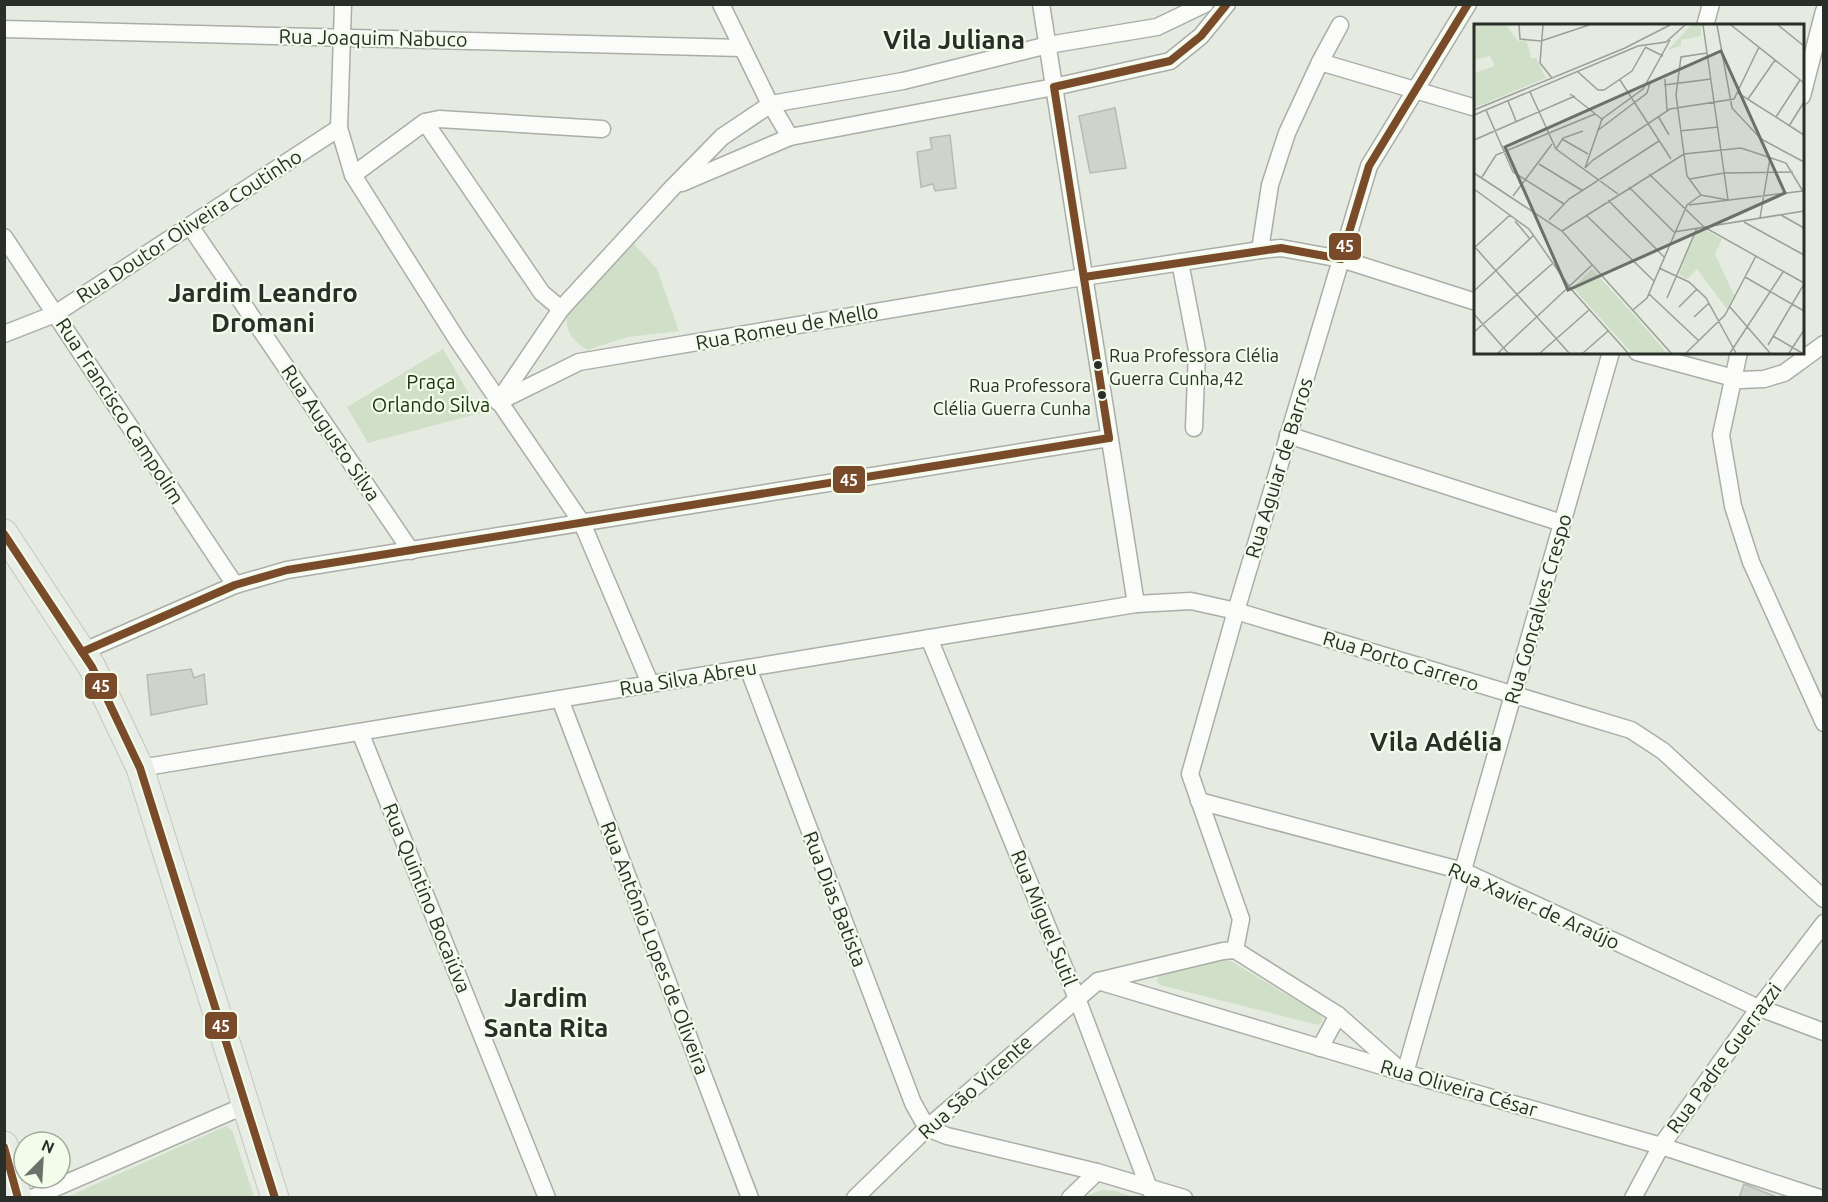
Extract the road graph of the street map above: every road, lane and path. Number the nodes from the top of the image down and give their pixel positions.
1 (343, 4) edge
2 (721, 4) edge
3 (1041, 4) edge
4 (1205, 4) edge
5 (1227, 4) edge
6 (1468, 4) edge
7 (1711, 4) edge
8 (1824, 11) edge
9 (1706, 24) edge
10 (1340, 25) dead end
11 (4, 29) edge
12 (342, 38) junction
13 (1048, 45) junction
14 (742, 48) junction
15 (1320, 62) junction
16 (1054, 87) junction
17 (1416, 90) junction
18 (1804, 92) edge
19 (771, 104) junction
20 (1474, 107) edge
21 (425, 122) junction
22 (339, 128) junction
23 (602, 129) dead end
24 (790, 137) junction
25 (353, 176) junction
26 (673, 187) junction
27 (190, 226) junction
28 (4, 237) edge
29 (1260, 250) junction
30 (1341, 259) junction
31 (1180, 262) junction
32 (1084, 277) junction
33 (1474, 301) edge
34 (561, 309) junction
35 (55, 314) junction
36 (4, 334) edge
37 (1610, 354) edge
38 (1644, 354) edge
39 (1739, 354) edge
40 (1821, 354) edge
41 (1733, 378) junction
42 (498, 402) junction
43 (1194, 428) dead end
44 (1288, 435) junction
45 (1109, 438) junction
46 (582, 523) junction
47 (1562, 523) junction
48 (4, 533) edge
49 (411, 551) junction
50 (235, 585) junction
51 (1136, 604) junction
52 (1236, 611) junction
53 (928, 638) junction
54 (82, 652) junction
55 (748, 668) junction
56 (650, 683) junction
57 (1513, 695) junction
58 (560, 699) junction
59 (1824, 723) edge
60 (360, 732) junction
61 (140, 768) junction
62 (1199, 801) junction
63 (1463, 871) junction
64 (1824, 899) edge
65 (1824, 923) edge
66 (1235, 950) junction
67 (1148, 969) junction
68 (1098, 981) junction
69 (1147, 995) junction
70 (1077, 997) junction
71 (1759, 1008) junction
72 (1338, 1016) junction
73 (1824, 1032) edge
74 (1320, 1048) junction
75 (1405, 1073) junction
76 (246, 1105) junction
77 (927, 1128) junction
78 (4, 1145) edge
79 (1661, 1146) junction
80 (1096, 1173) junction
81 (1153, 1193) edge
82 (18, 1197) edge
83 (32, 1197) edge
84 (276, 1197) edge
85 (548, 1197) edge
86 (750, 1197) edge
87 (855, 1197) edge
88 (1070, 1197) edge
89 (1184, 1197) edge
90 (1633, 1197) edge
91 (1820, 1197) edge

1 - 12 street
2 - 14 street
3 - 13 street
4 - 13 street
5 - 16 street
6 - 17 street, Rua Aguiar de Barros
7 - 9 street
8 - 18 street
10 - 15 street
11 - 12 street, Rua Joaquim Nabuco
12 - 14 street, Rua Joaquim Nabuco
12 - 22 street
13 - 16 street
13 - 19 street
14 - 19 street
15 - 17 street
15 - 29 street
16 - 24 street
16 - 32 street
17 - 20 street
17 - 30 street, Rua Aguiar de Barros
19 - 24 street
19 - 26 street
21 - 23 street
21 - 25 street
21 - 34 street
22 - 25 street
22 - 27 street, Rua Doutor Oliveira Coutinho
24 - 26 street
25 - 42 street
26 - 34 street
27 - 35 street, Rua Doutor Oliveira Coutinho
27 - 49 street, Rua Augusto Silva
28 - 35 street, Rua Francisco Campolim
29 - 30 street, Rua Romeu de Mello
29 - 31 street, Rua Romeu de Mello
30 - 33 street, Rua Romeu de Mello
30 - 44 street, Rua Aguiar de Barros
31 - 32 street, Rua Romeu de Mello
31 - 43 street
32 - 42 street, Rua Romeu de Mello
32 - 45 street
34 - 42 street
35 - 36 street, Rua Doutor Oliveira Coutinho
35 - 50 street, Rua Francisco Campolim
37 - 47 street, Rua Gonçalves Crespo
38 - 41 street
39 - 41 street
40 - 41 street
41 - 59 street
42 - 46 street
44 - 47 street
44 - 52 street, Rua Aguiar de Barros
45 - 46 street
45 - 51 street
46 - 49 street
46 - 56 street
47 - 57 street, Rua Gonçalves Crespo
48 - 54 main road
49 - 50 street
50 - 54 street
51 - 52 street, Rua Silva Abreu
51 - 53 street, Rua Silva Abreu
52 - 57 street, Rua Porto Carrero
52 - 62 street, Rua Aguiar de Barros
53 - 55 street, Rua Silva Abreu
53 - 70 street, Rua Miguel Sutil
54 - 61 main road
55 - 56 street, Rua Silva Abreu
55 - 77 street, Rua Dias Batista
56 - 58 street, Rua Silva Abreu
57 - 63 street, Rua Gonçalves Crespo
57 - 64 street, Rua Porto Carrero
58 - 60 street, Rua Silva Abreu
58 - 86 street, Rua Antônio Lopes de Oliveira
60 - 61 street, Rua Silva Abreu
60 - 85 street, Rua Quintino Bocaiúva
61 - 76 main road
62 - 63 street, Rua Xavier de Araújo
62 - 66 street, Rua Aguiar de Barros
63 - 71 street, Rua Xavier de Araújo
63 - 75 street, Rua Gonçalves Crespo
65 - 71 street, Rua Padre Guerrazzi
66 - 67 street
66 - 72 street
67 - 68 street
67 - 69 street
68 - 69 street, Rua Oliveira César
68 - 70 street, Rua São Vicente
69 - 74 street, Rua Oliveira César
70 - 77 street, Rua São Vicente
70 - 81 street, Rua Miguel Sutil
71 - 73 street, Rua Xavier de Araújo
71 - 79 street, Rua Padre Guerrazzi
72 - 74 street
72 - 75 street
74 - 75 street, Rua Oliveira César
75 - 79 street, Rua Oliveira César
76 - 83 street
76 - 84 main road
77 - 80 street
77 - 87 street, Rua São Vicente
78 - 82 main road
79 - 90 street, Rua Padre Guerrazzi
79 - 91 street, Rua Oliveira César
80 - 81 street
80 - 88 street
81 - 89 street

